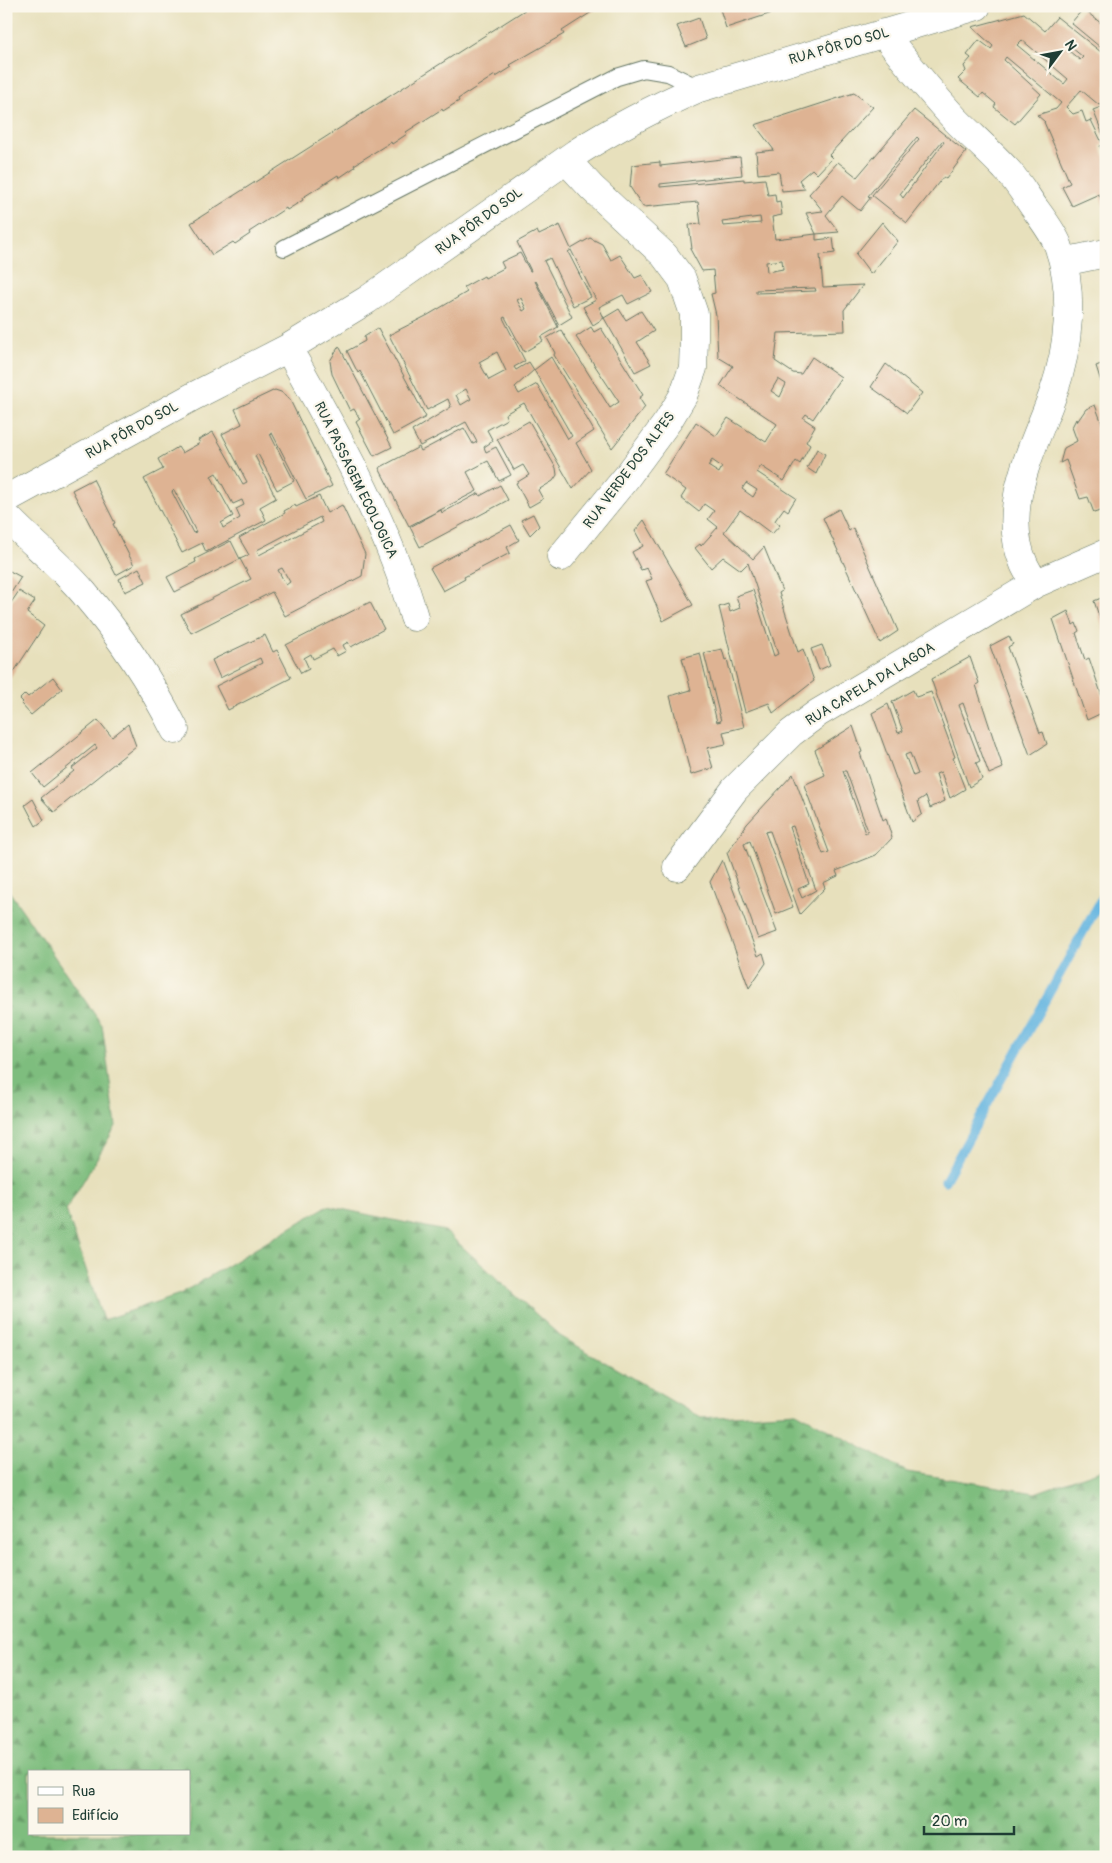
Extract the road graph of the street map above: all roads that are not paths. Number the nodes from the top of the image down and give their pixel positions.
1 (977, 6) edge
2 (883, 33) junction
3 (699, 88) junction
4 (566, 160) junction
5 (284, 248) dead end
6 (1106, 252) edge
7 (1063, 262) junction
8 (288, 348) junction
9 (6, 499) edge
10 (6, 516) edge
11 (1106, 552) edge
12 (561, 557) dead end
13 (1035, 584) junction
14 (414, 617) dead end
15 (175, 730) dead end
16 (677, 867) dead end

1 - 2 street, RUA PÔR DO SOL
2 - 3 street, RUA PÔR DO SOL
2 - 7 street
3 - 4 street, RUA PÔR DO SOL
3 - 5 lane
4 - 8 street, RUA PÔR DO SOL
4 - 12 street, RUA VERDE DOS ALPES
6 - 7 street
7 - 13 street
8 - 9 street, RUA PÔR DO SOL
8 - 14 street, RUA PASSAGEM ECOLOGICA
10 - 15 street
11 - 13 street, RUA CAPELA DA LAGOA
13 - 16 street, RUA CAPELA DA LAGOA

